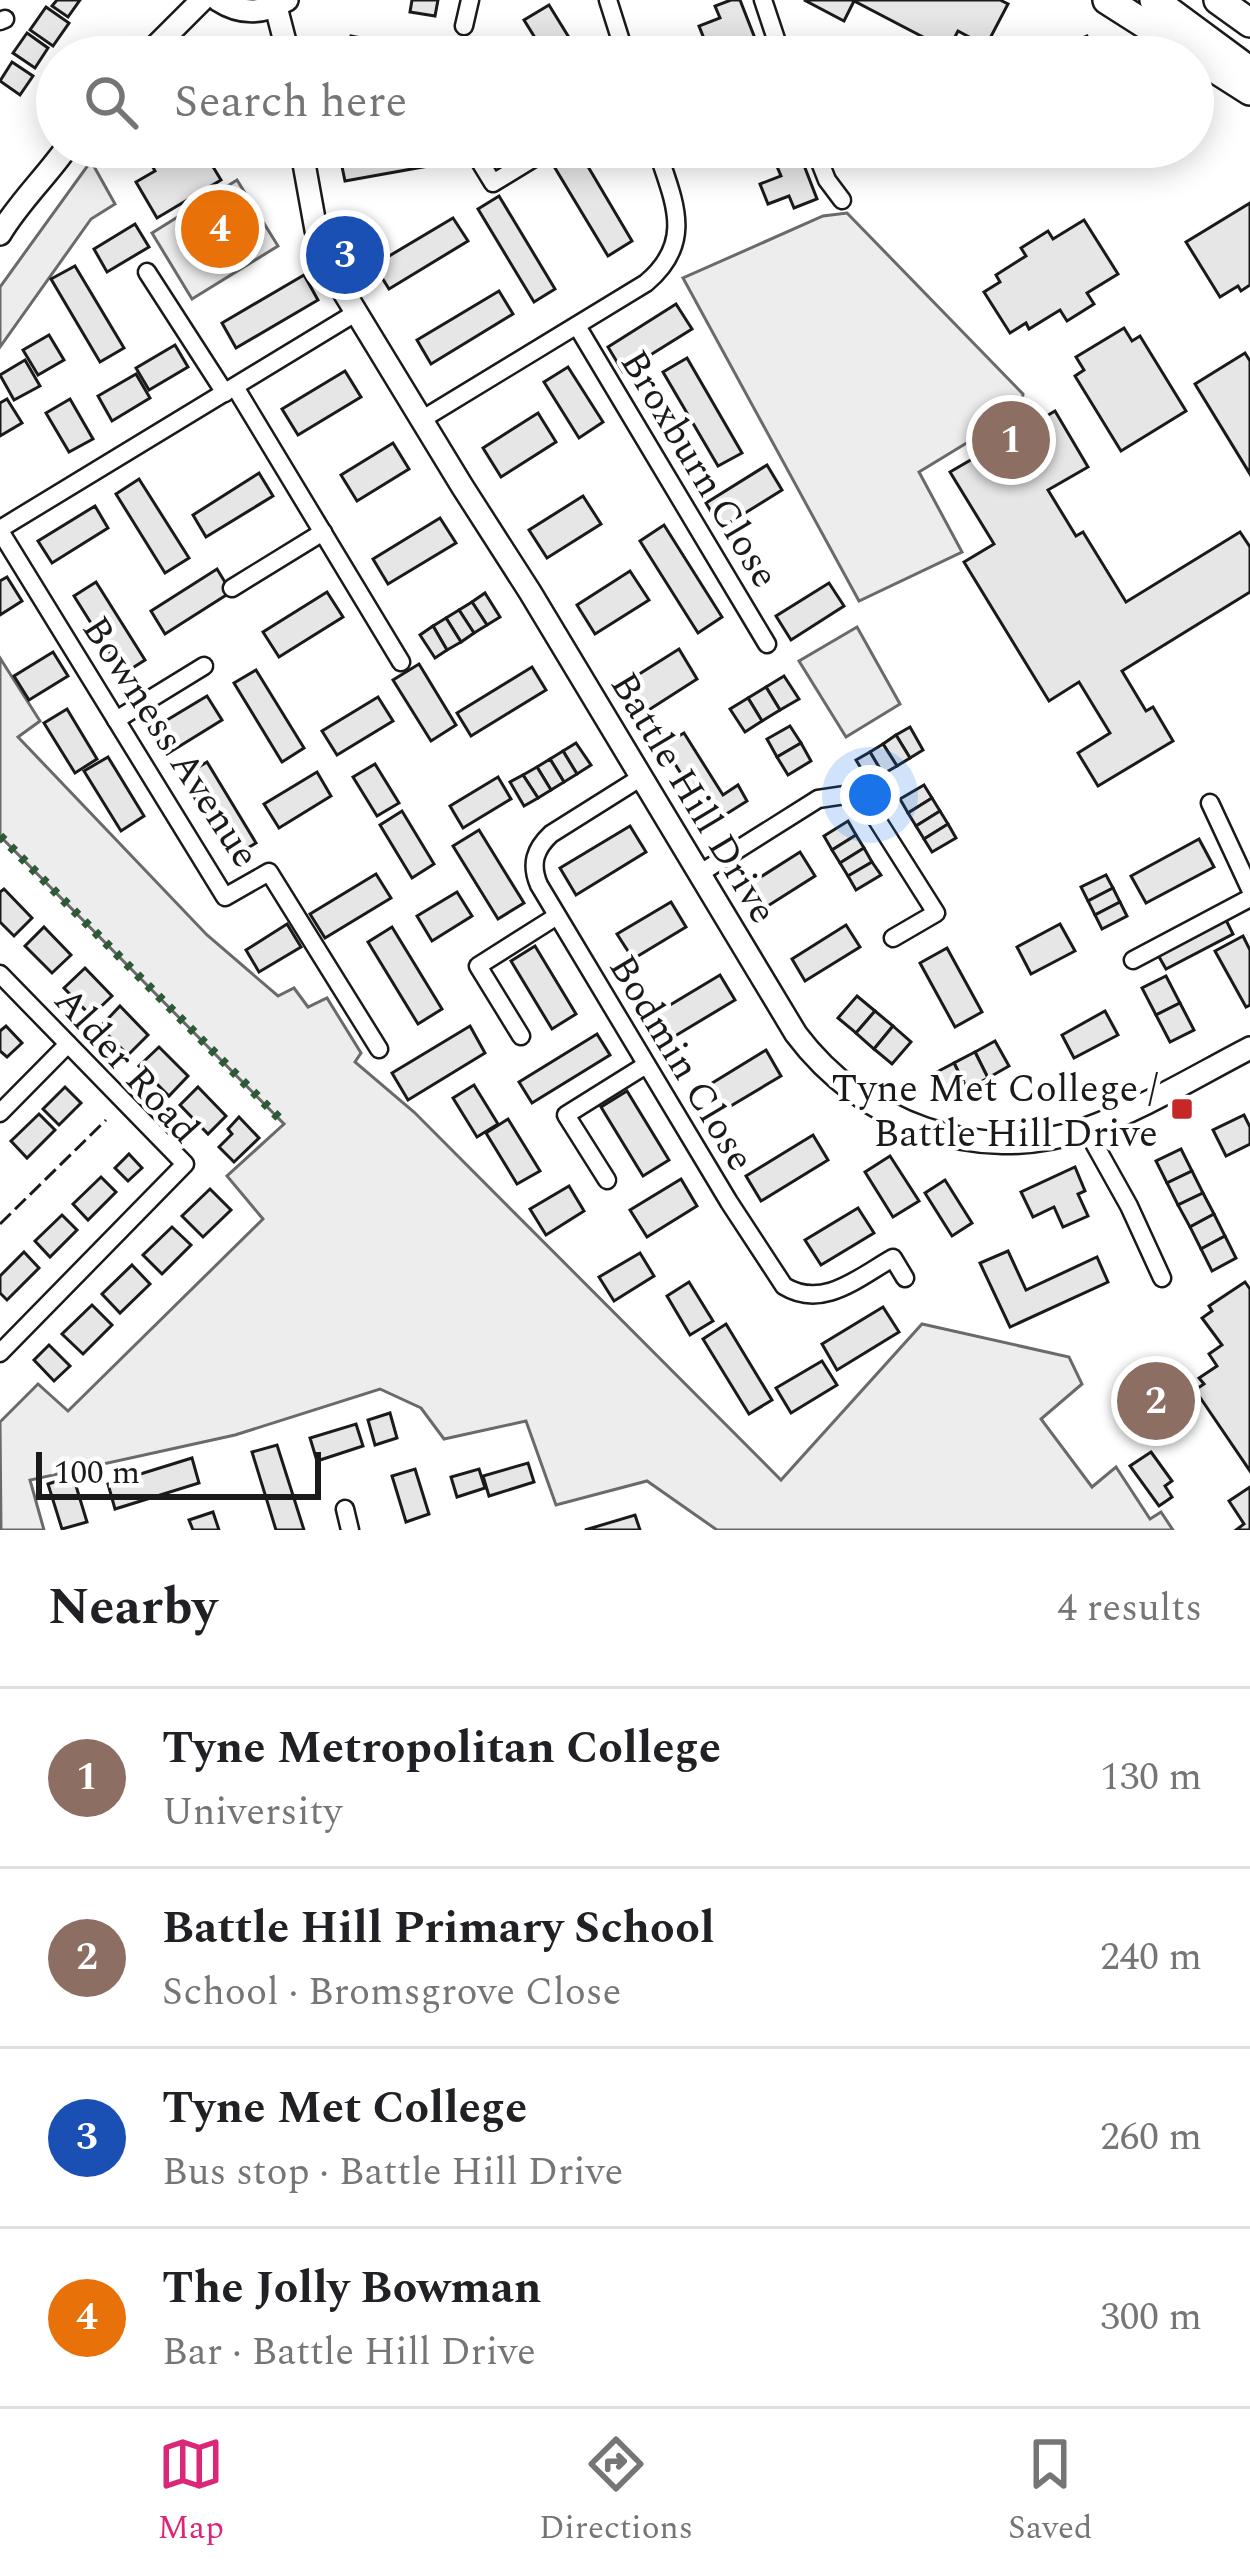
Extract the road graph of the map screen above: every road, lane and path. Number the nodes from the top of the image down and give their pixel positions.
1 (202, 0) edge
2 (218, 0) edge
3 (470, 0) edge
4 (608, 0) edge
5 (763, 0) edge
6 (1107, 0) edge
7 (1154, 0) edge
8 (1218, 0) edge
9 (281, 3) edge
10 (1250, 23) edge
11 (464, 26) dead end
12 (166, 36) edge
13 (286, 36) edge
14 (619, 36) edge
15 (775, 36) edge
16 (1164, 36) edge
17 (1203, 36) edge
18 (1214, 44) edge
19 (1214, 68) edge
20 (1250, 71) edge
21 (1250, 91) edge
22 (52, 168) edge
23 (305, 168) edge
24 (484, 168) edge
25 (518, 168) edge
26 (662, 168) edge
27 (822, 168) edge
28 (842, 200) dead end
29 (8, 211) edge
30 (0, 234) edge
31 (148, 272) dead end
32 (357, 312) junction
33 (577, 326) junction
34 (230, 390) junction
35 (422, 420) junction
36 (0, 530) edge
37 (322, 532) junction
38 (232, 588) dead end
39 (767, 644) dead end
40 (401, 662) dead end
41 (204, 666) dead end
42 (116, 720) junction
43 (640, 778) junction
44 (1210, 803) dead end
45 (699, 874) junction
46 (1250, 893) edge
47 (556, 916) junction
48 (893, 938) dead end
49 (1133, 960) dead end
50 (0, 974) edge
51 (521, 1036) dead end
52 (68, 1044) junction
53 (1250, 1048) edge
54 (379, 1049) dead end
55 (646, 1065) junction
56 (0, 1113) edge
57 (1086, 1129) junction
58 (607, 1180) dead end
59 (905, 1278) dead end
60 (1162, 1278) dead end
61 (0, 1353) edge
62 (345, 1510) dead end
63 (350, 1530) edge

1 - 12 street
2 - 9 street
3 - 11 street
4 - 14 street
5 - 15 street
6 - 16 highway
7 - 17 highway
8 - 10 highway
9 - 13 street
18 - 20 highway
19 - 21 highway
22 - 29 street
23 - 32 street, Battle Hill Drive
24 - 25 street
26 - 33 street
27 - 28 street
29 - 30 street
31 - 34 street
32 - 34 street, Bowness Avenue
32 - 35 street, Battle Hill Drive
33 - 35 street
33 - 39 street, Broxburn Close
34 - 36 street, Bowness Avenue
34 - 37 street
35 - 43 street, Battle Hill Drive
36 - 42 street, Bowness Avenue
37 - 38 street
37 - 40 street
41 - 42 street
42 - 54 street, Bowness Avenue
43 - 45 street, Battle Hill Drive
43 - 47 street, Bodmin Close
44 - 46 street
45 - 48 street
45 - 57 street, Battle Hill Drive
46 - 49 street
47 - 51 street
47 - 55 street, Bodmin Close
50 - 52 street, Alder Road
52 - 56 street
52 - 61 street, Alder Road
53 - 57 street, Battle Hill Drive
55 - 58 street
55 - 59 street, Bodmin Close
57 - 60 street
62 - 63 street

